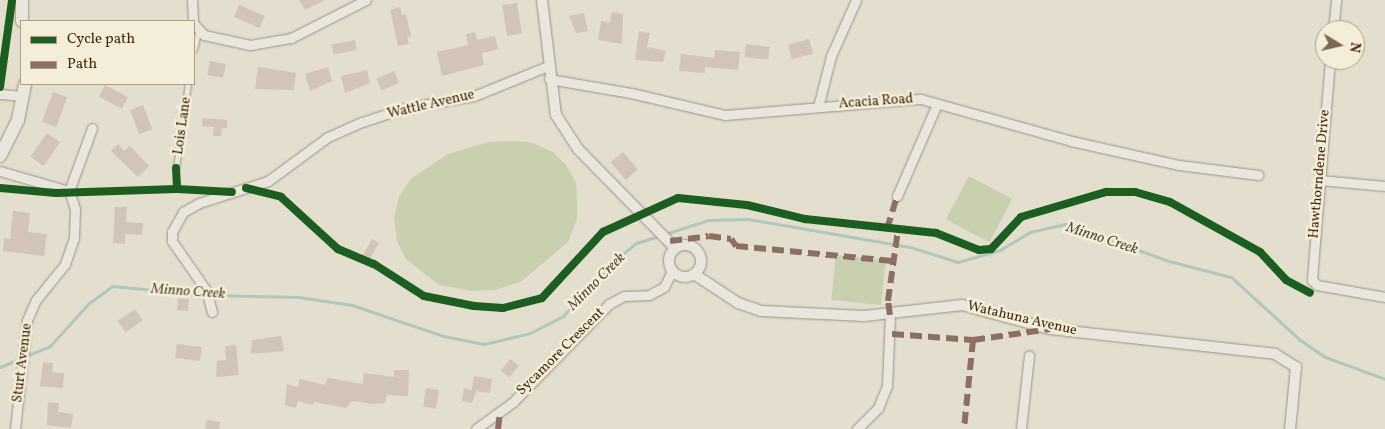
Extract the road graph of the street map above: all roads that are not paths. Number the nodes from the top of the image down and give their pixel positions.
1 (22, 0) edge
2 (192, 0) edge
3 (366, 0) edge
4 (542, 0) edge
5 (856, 0) edge
6 (1336, 0) edge
7 (22, 20) edge
8 (194, 20) edge
9 (1334, 20) edge
10 (195, 25) edge
11 (548, 66) junction
12 (1329, 70) edge
13 (549, 80) junction
14 (188, 85) edge
15 (24, 90) edge
16 (0, 94) edge
17 (937, 104) junction
18 (818, 107) junction
19 (92, 128) dead end
20 (0, 156) edge
21 (176, 168) dead end
22 (0, 171) edge
23 (1258, 175) dead end
24 (1320, 180) junction
25 (1385, 186) edge
26 (69, 191) junction
27 (897, 196) dead end
28 (672, 244) junction
29 (672, 271) junction
30 (694, 274) junction
31 (1385, 296) edge
32 (212, 312) dead end
33 (890, 315) junction
34 (1029, 356) dead end
35 (15, 429) edge
36 (476, 429) edge
37 (857, 429) edge
38 (1021, 429) edge
39 (1290, 429) edge

1 - 7 main road
2 - 8 street
3 - 10 street
4 - 11 street
5 - 18 street
6 - 9 street
11 - 13 street
11 - 32 street, Wattle Avenue
12 - 24 street, Hawthorndene Drive
13 - 18 street, Acacia Road
13 - 28 street
14 - 21 lane, Lois Lane
15 - 16 street
15 - 20 main road
17 - 18 street, Acacia Road
17 - 23 street, Acacia Road
17 - 27 street
19 - 26 street
22 - 26 street
24 - 25 street
24 - 31 street, Hawthorndene Drive
26 - 35 street, Sturt Avenue
28 - 29 street
28 - 30 street
29 - 30 street
29 - 36 street, Sycamore Crescent
30 - 33 street, Watahuna Avenue
33 - 37 street
33 - 39 street, Watahuna Avenue
34 - 38 street

